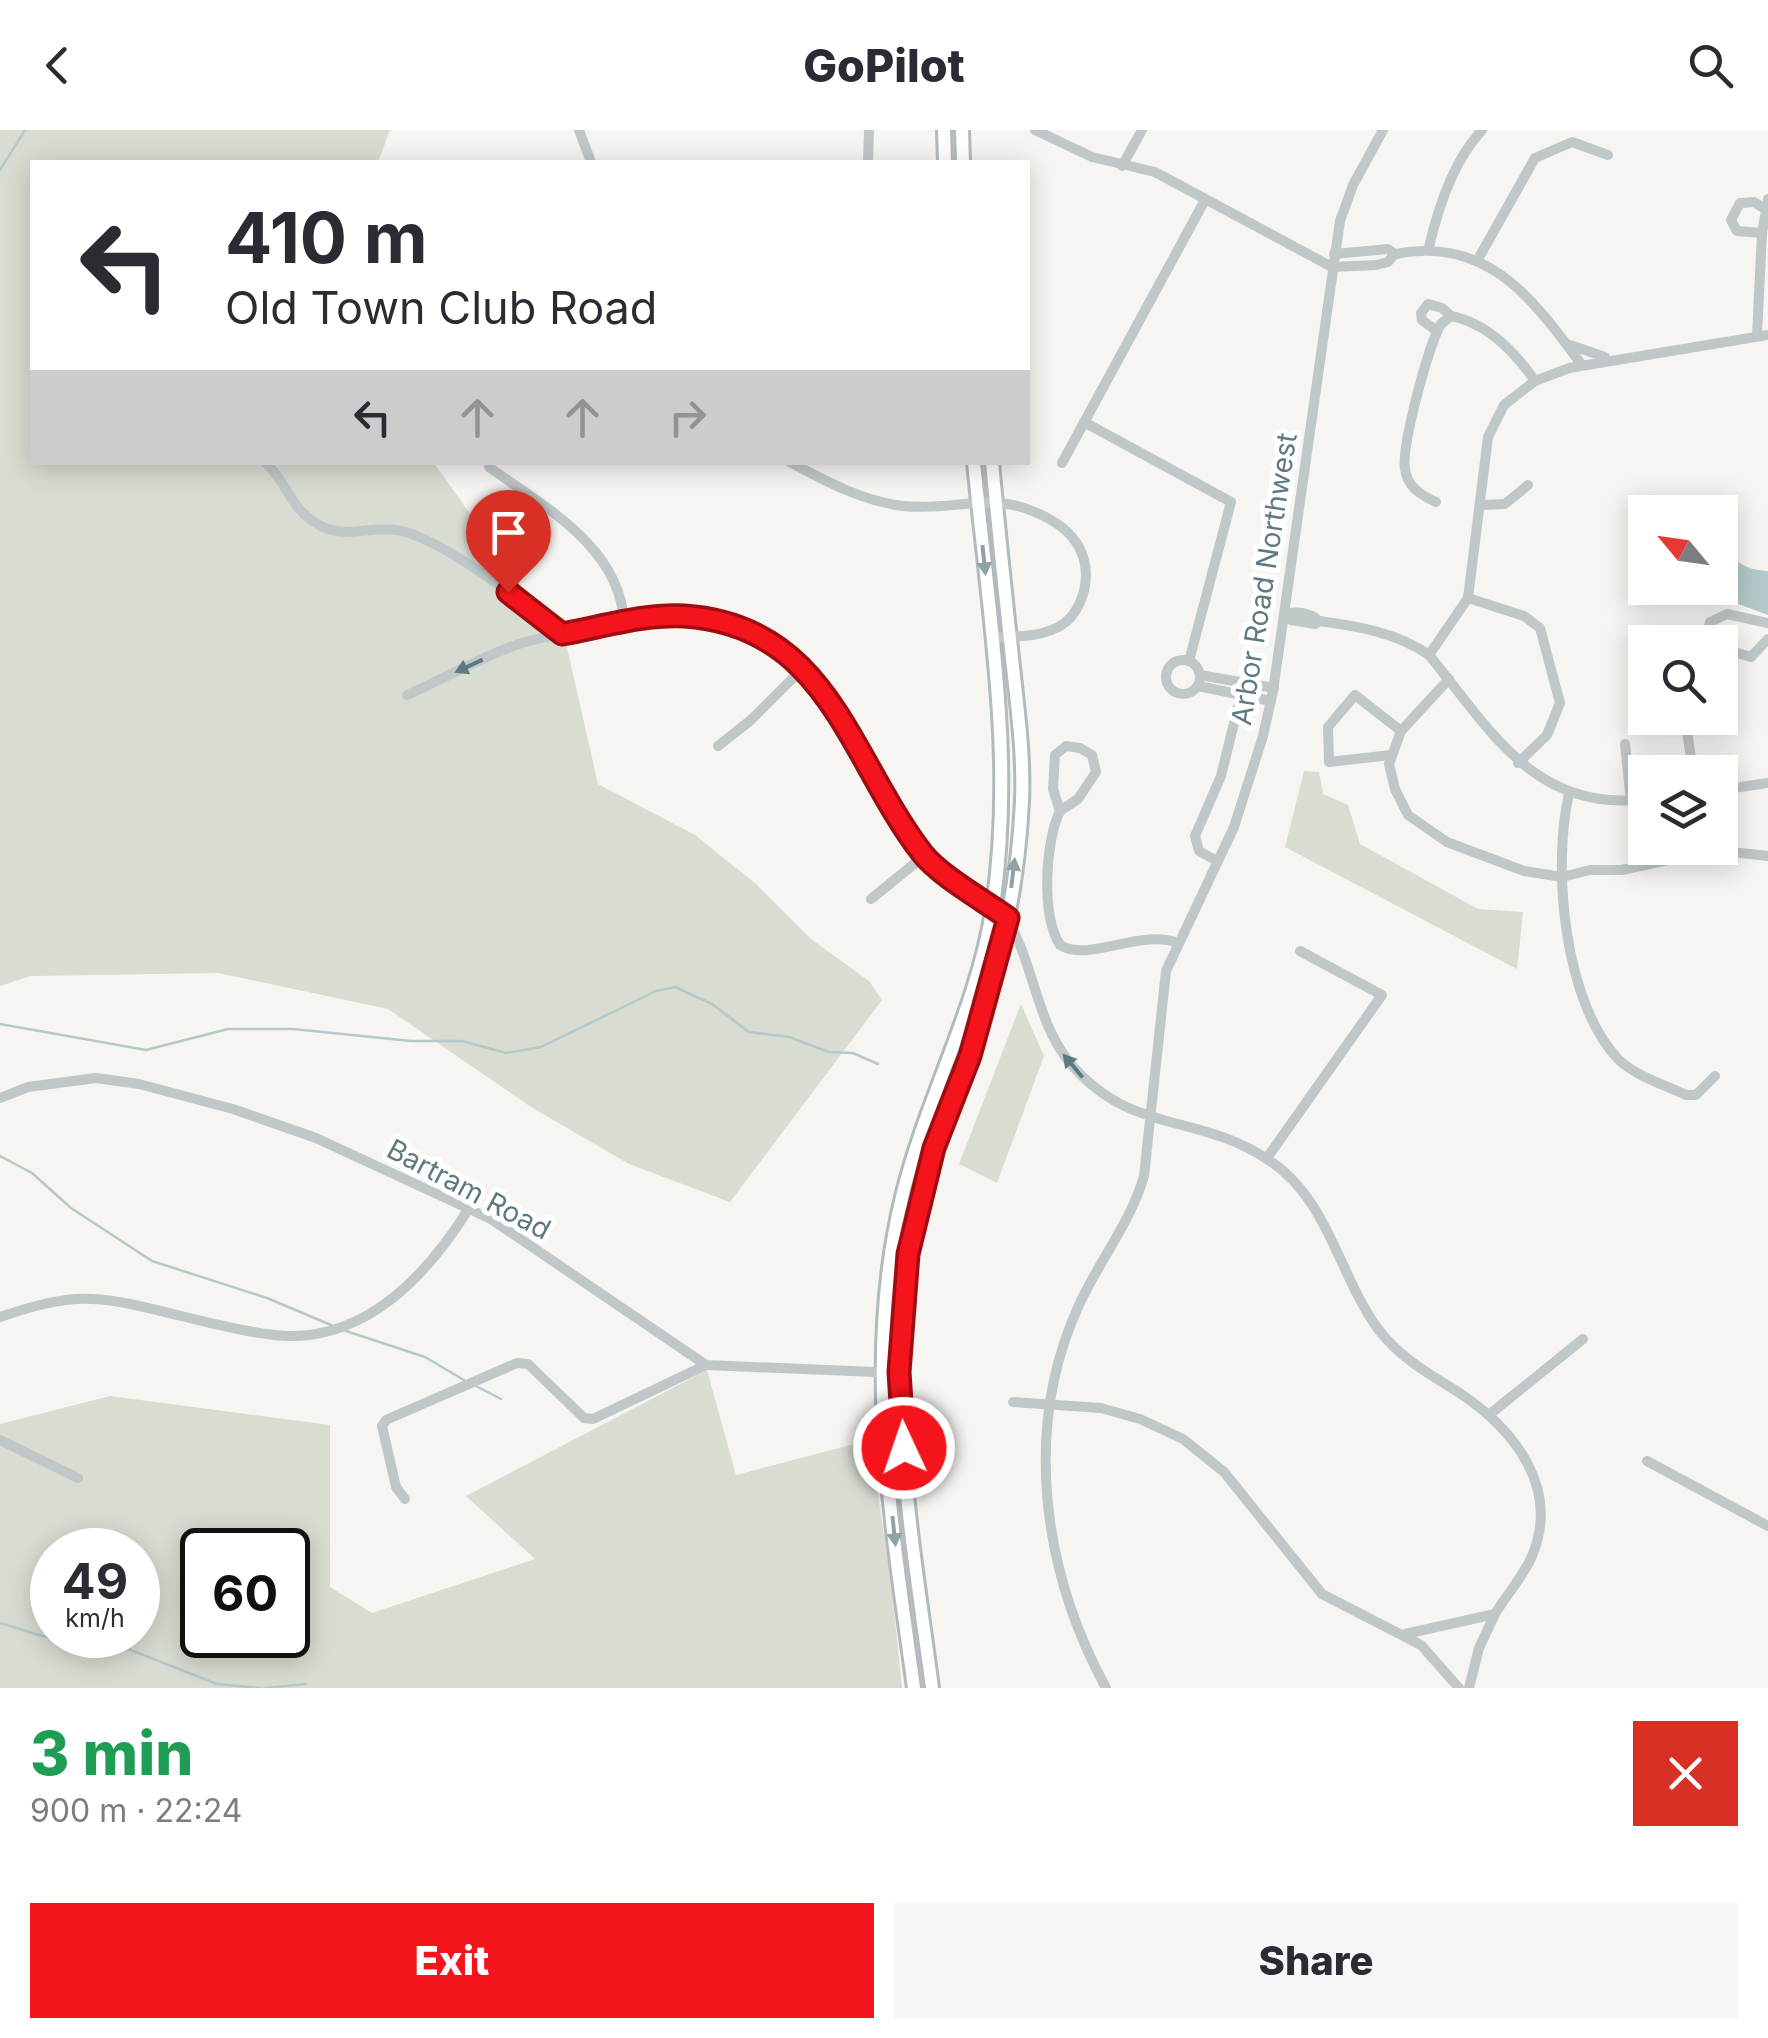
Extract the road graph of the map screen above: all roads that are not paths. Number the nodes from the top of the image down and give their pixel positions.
1 (578, 130) edge
2 (869, 130) edge
3 (944, 130) edge
4 (962, 130) edge
5 (1035, 130) edge
6 (1142, 130) edge
7 (1383, 130) edge
8 (1482, 130) edge
9 (1608, 155) dead end
10 (590, 160) edge
11 (868, 160) edge
12 (945, 160) edge
13 (962, 160) edge
14 (1122, 166) junction
15 (1205, 200) junction
16 (1767, 204) edge
17 (1762, 233) junction
18 (1428, 247) junction
19 (1334, 254) junction
20 (1360, 254) junction
21 (1395, 254) junction
22 (1477, 261) junction
23 (1332, 267) junction
24 (1361, 268) junction
25 (1451, 316) junction
26 (1437, 331) junction
27 (1762, 335) edge
28 (1563, 342) junction
29 (1616, 358) junction
30 (1582, 365) junction
31 (1535, 380) junction
32 (1084, 422) junction
33 (1062, 463) dead end
34 (267, 465) edge
35 (796, 465) edge
36 (974, 465) edge
37 (992, 465) edge
38 (489, 468) dead end
39 (1528, 485) dead end
40 (996, 500) junction
41 (978, 502) junction
42 (1436, 502) dead end
43 (1481, 505) junction
44 (1468, 598) junction
45 (1286, 615) junction
46 (624, 621) junction
47 (1768, 623) edge
48 (1709, 625) edge
49 (562, 634) junction
50 (1010, 636) junction
51 (992, 638) junction
52 (1768, 639) edge
53 (1738, 653) edge
54 (1429, 655) junction
55 (1189, 660) junction
56 (802, 669) junction
57 (1449, 679) junction
58 (1199, 680) junction
59 (1242, 689) junction
60 (1272, 694) junction
61 (407, 696) dead end
62 (1401, 730) junction
63 (1625, 744) dead end
64 (718, 746) dead end
65 (1391, 755) junction
66 (1518, 763) junction
67 (1628, 772) edge
68 (1768, 783) edge
69 (1738, 787) edge
70 (1570, 794) junction
71 (1628, 801) edge
72 (1060, 811) junction
73 (924, 856) junction
74 (1768, 856) edge
75 (1217, 862) junction
76 (1562, 877) junction
77 (870, 899) dead end
78 (993, 908) junction
79 (1008, 918) junction
80 (1178, 943) junction
81 (1300, 950) dead end
82 (1715, 1076) dead end
83 (0, 1098) edge
84 (1153, 1118) junction
85 (1267, 1158) junction
86 (468, 1210) junction
87 (0, 1317) edge
88 (1583, 1338) dead end
89 (706, 1365) junction
90 (899, 1372) junction
91 (882, 1373) junction
92 (1014, 1402) dead end
93 (1051, 1403) junction
94 (1490, 1414) junction
95 (0, 1440) edge
96 (1647, 1461) dead end
97 (78, 1478) dead end
98 (405, 1499) dead end
99 (1768, 1526) edge
100 (1495, 1614) junction
101 (1405, 1634) junction
102 (914, 1688) edge
103 (932, 1688) edge
104 (1106, 1688) edge
105 (1459, 1688) edge
106 (1469, 1688) edge

1 - 10 street
2 - 11 street
3 - 12 main road
4 - 13 main road
5 - 14 street
6 - 14 street
7 - 19 street, Arbor Road Northwest
8 - 18 street
9 - 22 street
14 - 15 street
15 - 23 street
15 - 32 street
16 - 17 street
16 - 17 street
17 - 27 street
18 - 21 street
18 - 22 street
19 - 20 street
19 - 23 street, Arbor Road Northwest
20 - 21 street
20 - 24 street
21 - 24 street
22 - 28 street
23 - 24 street
23 - 45 street, Arbor Road Northwest
25 - 26 street
25 - 26 street
25 - 31 street
26 - 42 street
27 - 29 street
28 - 29 street
28 - 30 street
29 - 30 street
30 - 31 street
31 - 43 street
32 - 33 street
32 - 55 street
34 - 49 street
35 - 41 street
36 - 41 main road
37 - 40 main road
38 - 46 street
39 - 43 street
40 - 41 street
40 - 50 main road
40 - 50 street
41 -> 51 main road
43 - 44 street
44 - 54 street
44 - 66 street
45 - 54 street
45 - 60 street, Arbor Road Northwest
46 - 49 street
46 - 56 street
47 - 48 street
49 -> 61 street
50 - 51 street
79 -> 50 main road
51 - 78 main road
52 - 53 street
54 - 57 street
55 - 58 street
55 - 58 street
56 - 64 street
56 - 73 street
57 - 62 street
57 - 66 street
58 - 59 street
59 - 60 street
59 - 75 street
60 - 75 street, Arbor Road Northwest
62 - 65 street
62 - 65 street
63 - 67 street
65 - 76 street
66 - 70 street
68 - 69 street
70 - 71 street
70 - 76 street
72 - 72 street
72 - 80 street
73 - 77 street
73 - 78 street
74 - 76 street
75 - 80 street, Arbor Road Northwest
76 - 82 street
78 - 79 street
78 - 91 main road
84 -> 79 street
79 - 90 main road
80 - 84 street, Arbor Road Northwest
81 - 85 street
83 - 86 street, Bartram Road
84 - 85 street
84 - 93 street, Arbor Road Northwest
85 - 94 street
86 - 87 street
86 - 89 street, Bartram Road
88 - 94 street
89 - 91 street
89 - 98 street
90 - 91 street
90 - 103 main road
91 -> 102 main road
92 - 93 street
93 - 101 street
93 - 104 street, Arbor Road Northwest
94 - 100 street
95 - 97 street
96 - 99 street
100 - 101 street
100 - 106 street
101 - 105 street

